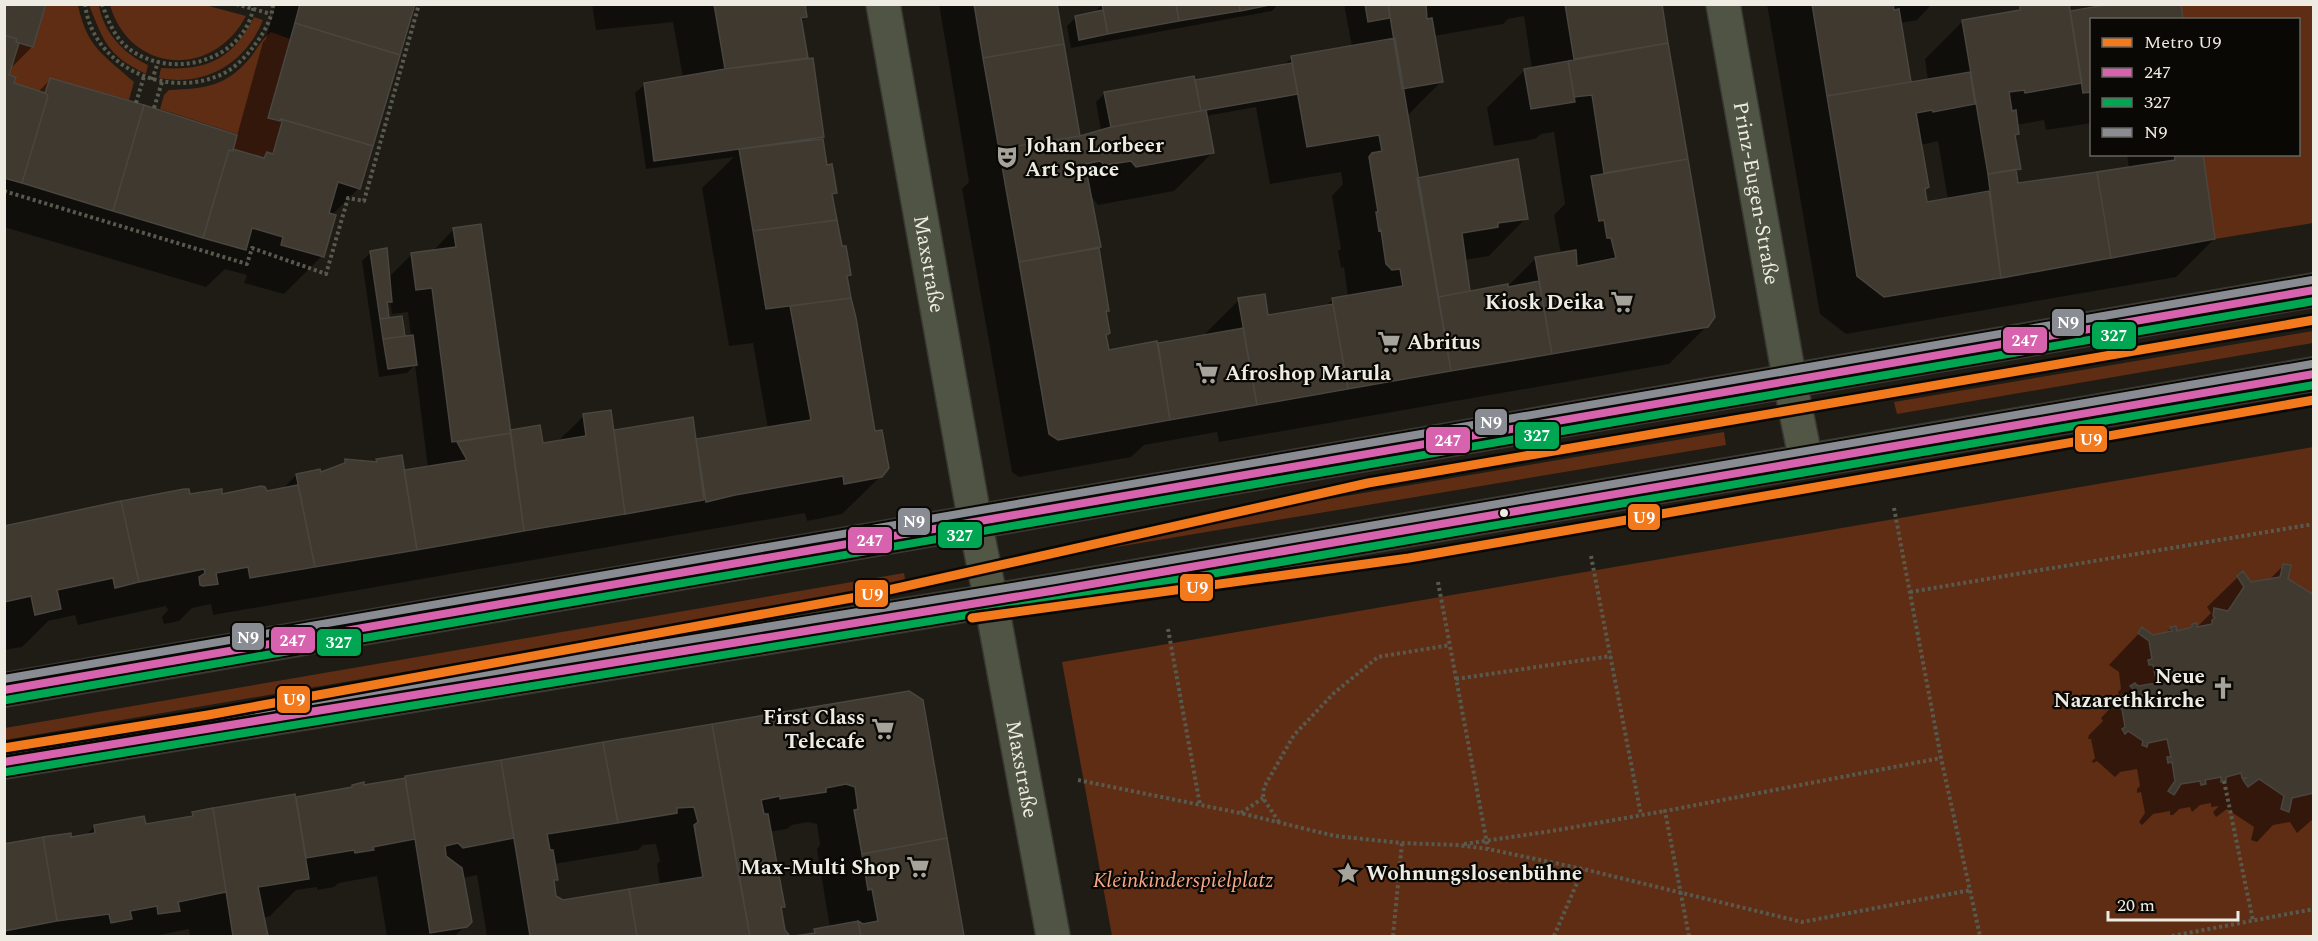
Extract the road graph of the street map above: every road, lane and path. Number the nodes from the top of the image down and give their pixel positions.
1 (86, 4) edge
2 (102, 4) edge
3 (236, 4) edge
4 (273, 4) edge
5 (419, 4) edge
6 (883, 4) edge
7 (1723, 4) edge
8 (254, 7) edge
9 (271, 14) junction
10 (158, 62) junction
11 (144, 76) junction
12 (152, 80) junction
13 (162, 82) junction
14 (136, 103) dead end
15 (154, 108) dead end
16 (4, 191) edge
17 (2313, 290) edge
18 (2313, 374) edge
19 (1790, 382) junction
20 (1806, 460) junction
21 (1894, 508) dead end
22 (975, 522) junction
23 (2313, 524) edge
24 (1591, 556) dead end
25 (1438, 582) dead end
26 (1910, 592) junction
27 (991, 601) junction
28 (1168, 629) dead end
29 (1450, 645) junction
30 (1611, 656) junction
31 (1456, 679) junction
32 (4, 690) edge
33 (1941, 758) junction
34 (4, 762) edge
35 (1078, 780) dead end
36 (2224, 781) dead end
37 (1263, 798) junction
38 (1200, 805) junction
39 (1665, 811) junction
40 (1240, 813) junction
41 (1641, 815) junction
42 (1280, 822) junction
43 (1486, 840) junction
44 (1402, 843) junction
45 (1457, 845) junction
46 (1488, 849) junction
47 (1583, 869) junction
48 (1971, 890) junction
49 (1681, 892) junction
50 (2313, 909) edge
51 (2253, 921) junction
52 (1053, 936) edge
53 (1393, 936) edge
54 (1554, 936) edge
55 (1689, 936) edge
56 (1980, 936) edge
57 (2172, 936) edge

1 - 11 path
2 - 10 path
3 - 8 path
4 - 9 path
5 - 16 path
6 - 22 street, Maxstraße
7 - 19 street, Prinz-Eugen-Straße
8 - 9 path
8 - 10 path
9 - 13 path
10 - 12 path
11 - 12 path
11 - 14 path
12 - 13 path
13 - 15 path
17 - 19 main road
18 - 20 main road
19 - 20 main road
19 - 22 main road
20 - 27 main road
21 - 26 path
22 - 27 main road
22 - 32 main road
23 - 26 path
24 - 30 path
25 - 29 path
26 - 33 path
27 - 34 main road
27 - 52 street, Maxstraße
28 - 38 path
29 - 31 path
29 - 37 path
30 - 31 path
30 - 41 path
31 - 43 path
33 - 39 path
33 - 48 path
35 - 38 path
36 - 51 path
37 - 40 path
37 - 42 path
38 - 40 path
39 - 41 path
39 - 49 path
40 - 42 path
41 - 43 path
42 - 44 path
43 - 45 path
43 - 46 path
44 - 45 path
44 - 53 path
45 - 46 path
46 - 47 path
47 - 49 path
47 - 54 path
48 - 49 path
48 - 56 path
49 - 55 path
50 - 51 path
51 - 57 path

